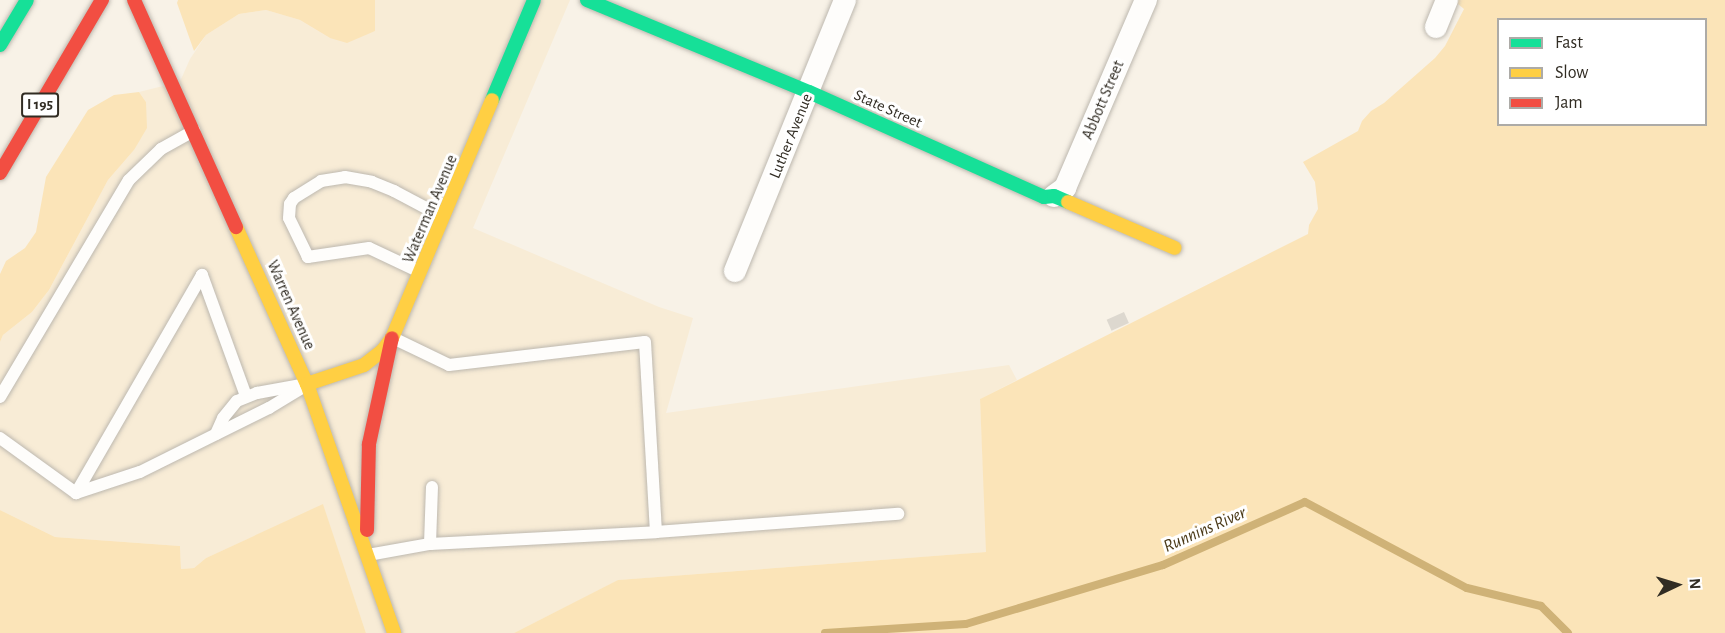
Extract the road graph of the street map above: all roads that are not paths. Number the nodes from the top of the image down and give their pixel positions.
1 (27, 0) edge
2 (102, 0) edge
3 (134, 0) edge
4 (534, 0) edge
5 (587, 0) edge
6 (845, 0) edge
7 (1146, 0) edge
8 (1447, 0) edge
9 (1436, 27) dead end
10 (0, 45) edge
11 (809, 92) junction
12 (195, 131) junction
13 (0, 173) edge
14 (1054, 196) junction
15 (444, 217) junction
16 (1175, 248) dead end
17 (735, 271) dead end
18 (421, 272) junction
19 (392, 338) junction
20 (307, 384) junction
21 (246, 396) junction
22 (0, 397) edge
23 (216, 434) junction
24 (0, 438) edge
25 (432, 487) dead end
26 (76, 494) junction
27 (898, 514) dead end
28 (656, 532) junction
29 (430, 544) junction
30 (367, 555) junction
31 (394, 633) edge

1 - 10 main road
2 - 13 main road, I 195
3 - 12 main road, Warren Avenue
4 - 15 main road, Waterman Avenue
5 - 11 main road, State Street
6 - 11 street, Luther Avenue
7 - 14 street, Abbott Street
8 - 9 street
11 - 14 main road, State Street
11 - 17 street, Luther Avenue
12 - 20 main road, Warren Avenue
12 - 22 lane
14 - 16 main road, State Street
15 - 18 main road, Waterman Avenue
15 - 18 lane
18 - 19 main road, Waterman Avenue
19 - 20 main road, Waterman Avenue
19 - 28 lane
19 - 30 main road
20 - 21 lane
20 - 23 lane
20 - 30 main road, Warren Avenue
21 - 23 lane
21 - 26 lane
23 - 26 lane
24 - 26 lane
25 - 29 lane
27 - 28 lane
28 - 29 lane
29 - 30 lane
30 - 31 main road, Warren Avenue

